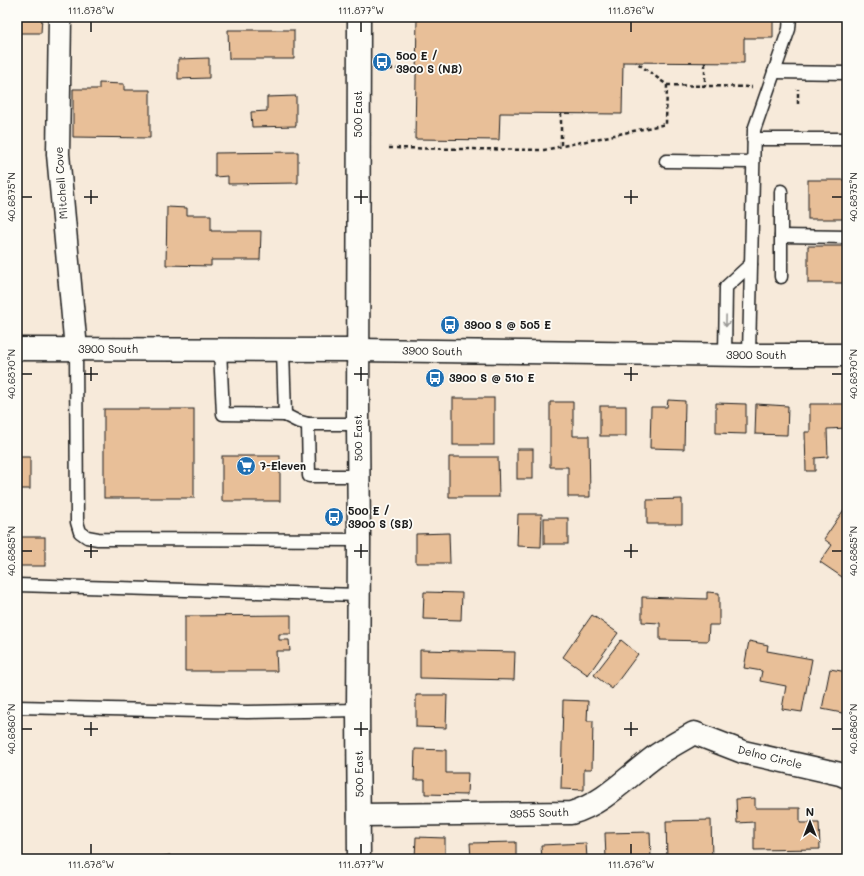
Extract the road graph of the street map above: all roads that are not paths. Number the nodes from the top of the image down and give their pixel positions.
1 (60, 17) edge
2 (359, 17) edge
3 (790, 17) edge
4 (774, 72) junction
5 (847, 73) edge
6 (847, 138) edge
7 (753, 139) junction
8 (666, 161) dead end
9 (753, 162) junction
10 (781, 191) dead end
11 (781, 236) junction
12 (847, 236) edge
13 (751, 264) junction
14 (781, 278) dead end
15 (17, 349) edge
16 (76, 349) junction
17 (220, 350) junction
18 (283, 350) junction
19 (358, 350) junction
20 (725, 354) junction
21 (749, 355) junction
22 (847, 355) edge
23 (285, 415) junction
24 (308, 424) junction
25 (358, 424) junction
26 (359, 476) junction
27 (359, 540) junction
28 (17, 585) edge
29 (358, 595) junction
30 (17, 707) edge
31 (358, 710) junction
32 (694, 733) joint
33 (847, 777) edge
34 (360, 815) junction
35 (359, 859) edge

1 - 16 street, Mitchell Cove
2 - 19 street, 500 East
3 - 4 lane
4 - 5 lane
4 - 7 lane
6 - 7 lane
7 - 9 lane
8 - 9 lane
9 - 13 lane
10 - 11 lane
11 - 12 lane
11 - 14 lane
13 -> 20 lane
13 - 21 lane
15 - 16 street, 3900 South
16 - 17 street, 3900 South
16 - 27 lane
17 - 18 street, 3900 South
17 - 23 lane
18 - 19 street, 3900 South
18 - 23 lane
19 - 20 street, 3900 South
19 - 25 street, 500 East
20 - 21 street, 3900 South
21 - 22 street, 3900 South
23 - 24 lane
24 - 25 lane
24 - 26 lane
25 - 26 street, 500 East
26 - 27 street, 500 East
27 - 29 street, 500 East
28 - 29 lane
29 - 31 street, 500 East
30 - 31 lane
31 - 34 street, 500 East
32 - 33 street, Delno Circle
32 - 34 street, 3955 South
34 - 35 street, 500 East

